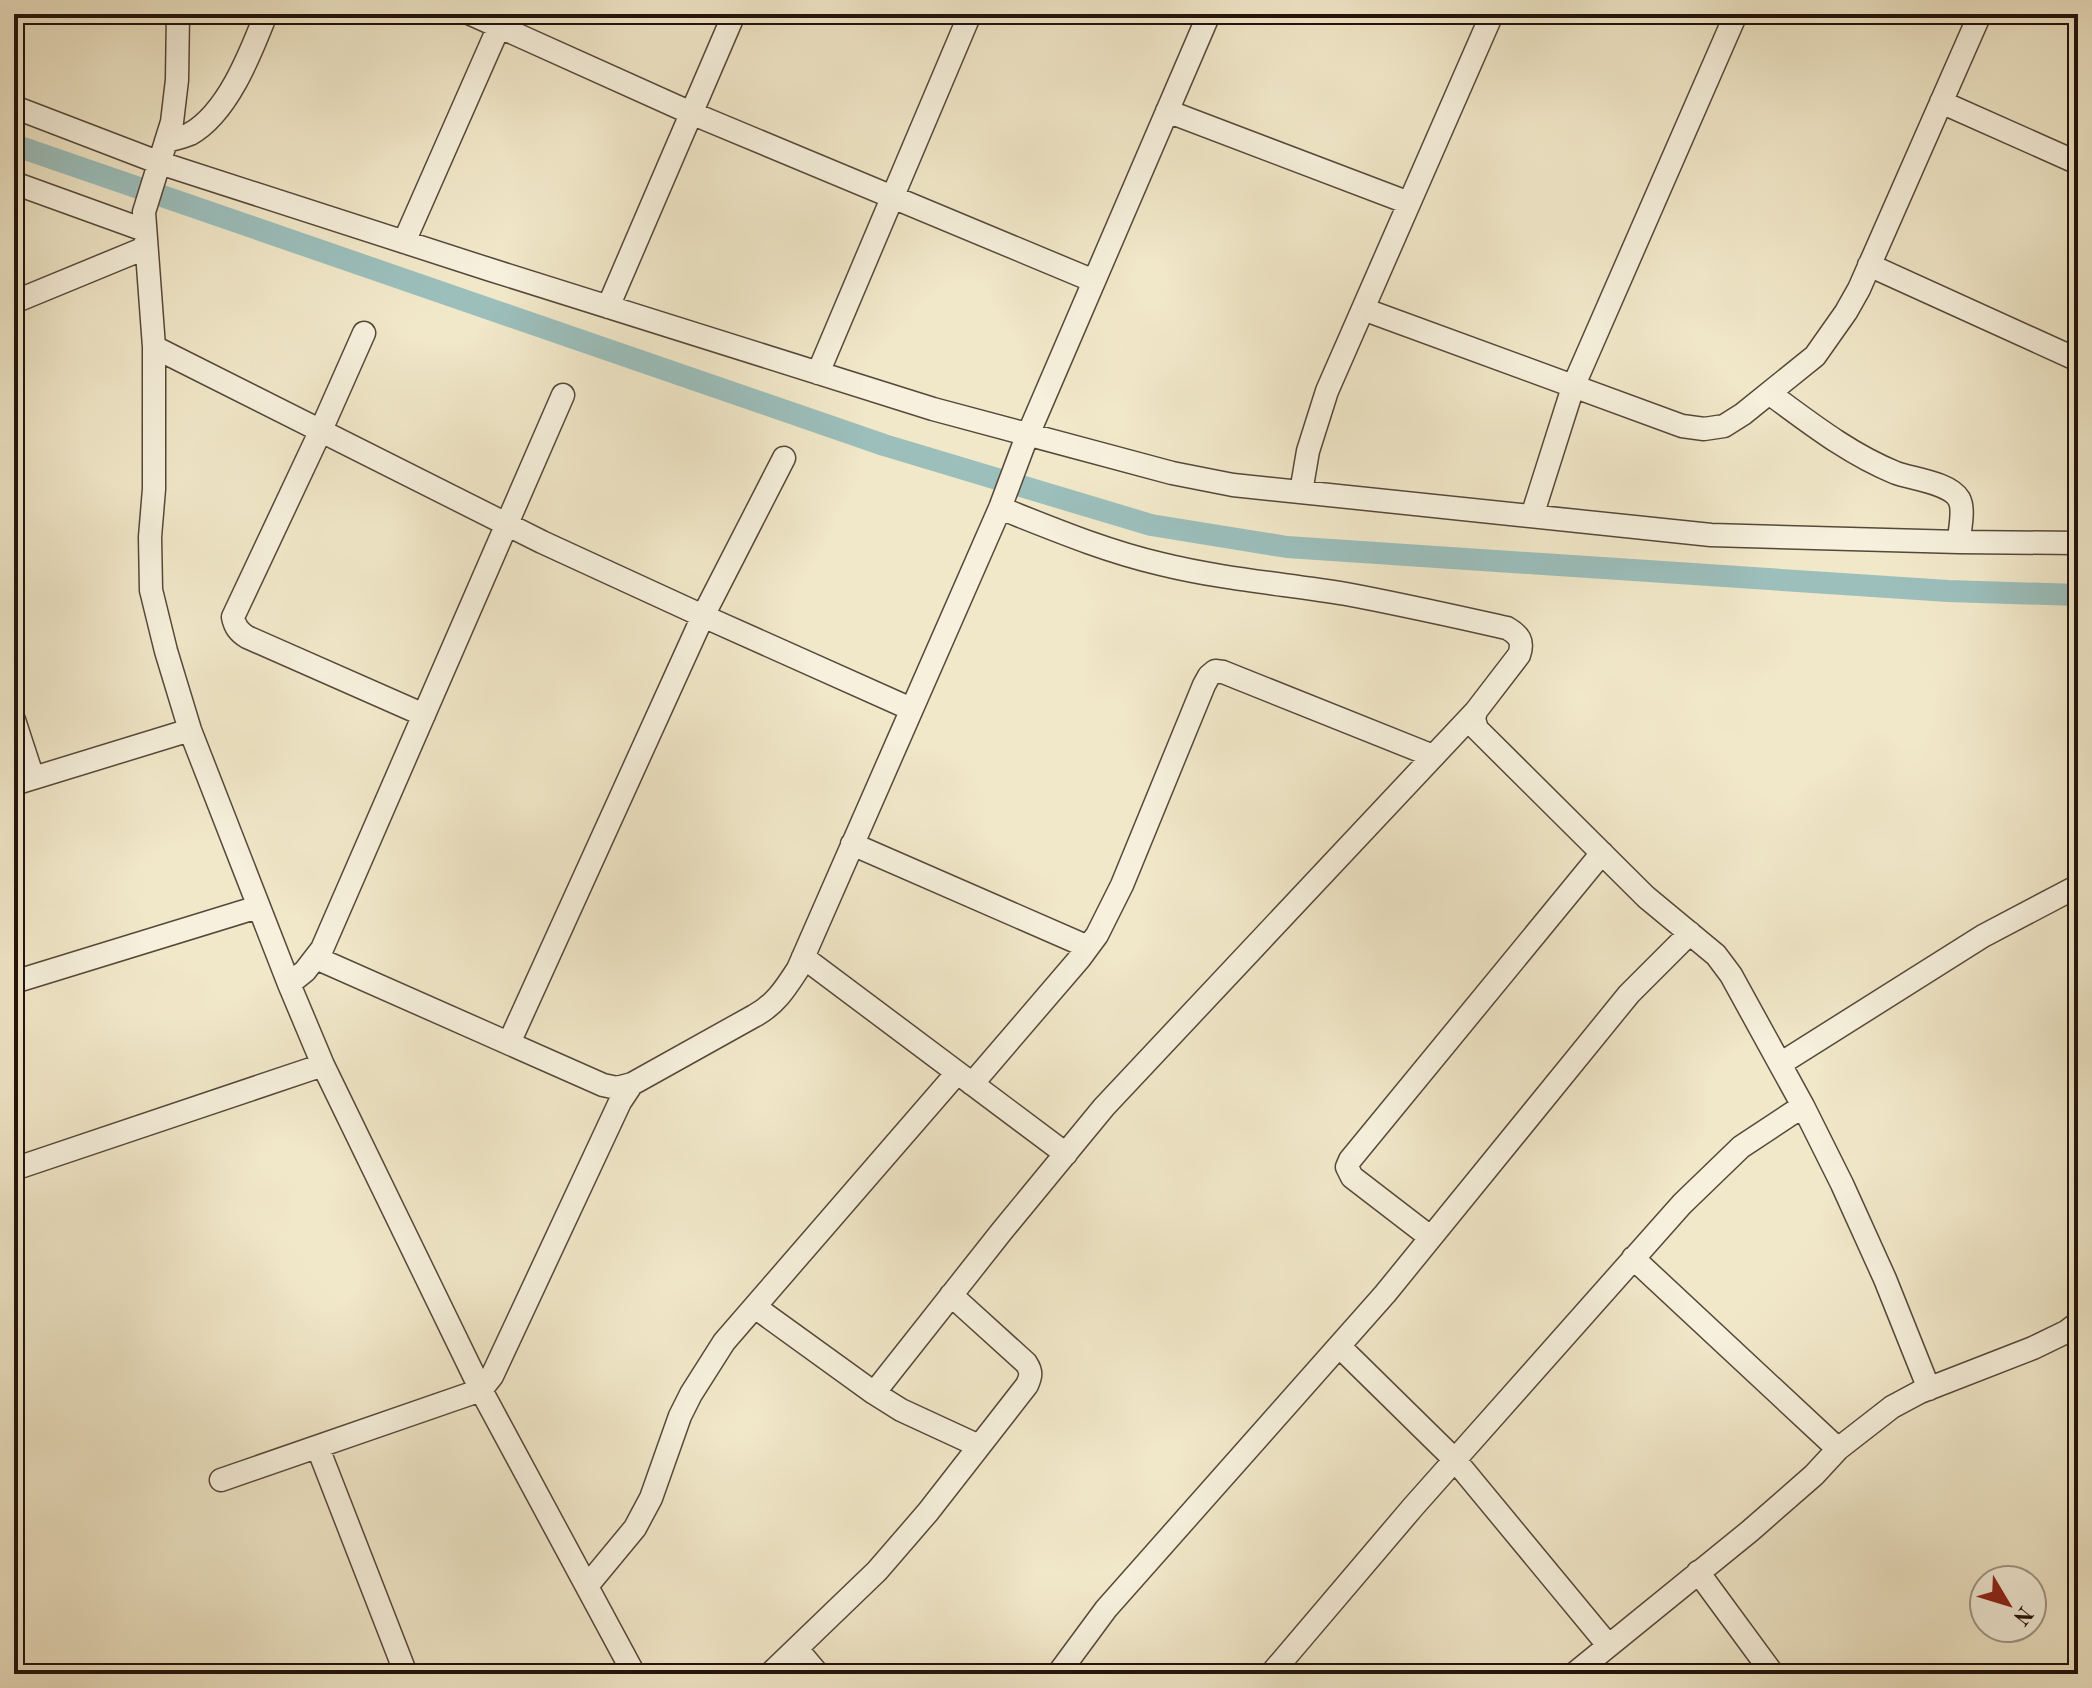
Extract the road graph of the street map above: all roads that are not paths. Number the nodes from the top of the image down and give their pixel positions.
1 (178, 14) edge
2 (266, 14) edge
3 (471, 14) edge
4 (734, 14) edge
5 (970, 14) edge
6 (1209, 14) edge
7 (1492, 14) edge
8 (1736, 14) edge
9 (1980, 14) edge
10 (502, 20) edge
11 (1941, 102) junction
12 (14, 107) edge
13 (1167, 111) junction
14 (691, 113) junction
15 (161, 160) junction
16 (2078, 163) edge
17 (14, 183) edge
18 (893, 197) junction
19 (1409, 203) junction
20 (144, 230) junction
21 (404, 242) junction
22 (1869, 265) junction
23 (1094, 281) junction
24 (14, 302) edge
25 (608, 307) junction
26 (1363, 309) junction
27 (364, 333) dead end
28 (154, 347) junction
29 (2078, 360) edge
30 (818, 373) junction
31 (1573, 387) junction
32 (1769, 393) junction
33 (563, 395) dead end
34 (321, 430) junction
35 (1026, 439) junction
36 (784, 458) dead end
37 (1301, 492) junction
38 (1002, 504) junction
39 (1532, 516) junction
40 (507, 524) junction
41 (1959, 542) junction
42 (2078, 543) edge
43 (703, 616) junction
44 (911, 709) junction
45 (1476, 711) junction
46 (424, 715) junction
47 (14, 720) edge
48 (190, 730) junction
49 (1433, 756) junction
50 (23, 781) edge
51 (852, 844) junction
52 (1602, 853) junction
53 (2078, 886) edge
54 (258, 907) junction
55 (1690, 933) junction
56 (1088, 947) junction
57 (803, 957) junction
58 (316, 958) junction
59 (14, 982) edge
60 (289, 984) junction
61 (509, 1043) junction
62 (1780, 1064) junction
63 (323, 1065) junction
64 (964, 1079) junction
65 (632, 1084) junction
66 (1803, 1106) junction
67 (1066, 1154) junction
68 (14, 1169) edge
69 (1430, 1237) junction
70 (1633, 1258) junction
71 (951, 1295) junction
72 (755, 1307) junction
73 (2078, 1323) edge
74 (1339, 1346) junction
75 (1929, 1389) junction
76 (481, 1390) junction
77 (874, 1393) junction
78 (979, 1446) junction
79 (318, 1448) junction
80 (1838, 1449) junction
81 (1455, 1460) junction
82 (221, 1480) dead end
83 (1698, 1572) junction
84 (587, 1586) junction
85 (1608, 1645) junction
86 (797, 1649) junction
87 (406, 1674) edge
88 (634, 1674) edge
89 (770, 1674) edge
90 (818, 1674) edge
91 (1058, 1674) edge
92 (1271, 1674) edge
93 (1574, 1674) edge
94 (1773, 1674) edge

1 - 15 street
2 - 15 street
3 - 10 street
4 - 14 street
5 - 18 street
6 - 13 street
7 - 19 street
8 - 31 street
9 - 11 street
10 - 14 street
10 - 21 street
11 - 16 street
11 - 22 street
12 - 15 street
13 - 19 street
13 - 23 street
14 - 18 street
14 - 25 street
15 - 20 street
15 - 21 street
17 - 20 street
18 - 23 street
18 - 30 street
19 - 26 street
20 - 24 street
20 - 28 street
21 - 25 street
22 - 29 street
22 - 32 street
23 - 35 street
25 - 30 street
26 - 31 street
26 - 37 street
27 - 34 street
28 - 34 street
28 - 48 street
30 - 35 street
31 - 32 street
31 - 39 street
32 - 41 street
33 - 40 street
34 - 40 street
34 - 46 street
35 - 37 street
35 - 38 street
36 - 43 street
37 - 39 street
38 - 44 street
38 - 45 street
39 - 41 street
40 - 43 street
40 - 46 street
41 - 42 street
43 - 44 street
43 - 61 street
44 - 51 street
45 - 49 street
45 - 52 street
46 - 58 street
47 - 50 street
48 - 50 street
48 - 54 street
49 - 56 street
49 - 67 street
51 - 56 street
51 - 57 street
52 - 55 street
52 - 69 street
53 - 62 street
54 - 59 street
54 - 60 street
55 - 62 street
55 - 69 street
56 - 64 street
57 - 64 street
57 - 65 street
58 - 60 street
58 - 61 street
60 - 63 street
61 - 65 street
62 - 66 street
63 - 68 street
63 - 76 street
64 - 67 street
64 - 72 street
65 - 76 street
66 - 70 street
66 - 75 street
67 - 71 street
69 - 74 street
70 - 80 street
70 - 81 street
71 - 77 street
71 - 78 street
72 - 77 street
72 - 84 street
73 - 75 street
74 - 81 street
74 - 91 street
75 - 80 street
76 - 79 street
76 - 84 street
77 - 78 street
78 - 86 street
79 - 82 street
79 - 87 street
80 - 83 street
81 - 85 street
81 - 92 street
83 - 85 street
83 - 94 street
84 - 88 street
85 - 93 street
86 - 89 street
86 - 90 street

